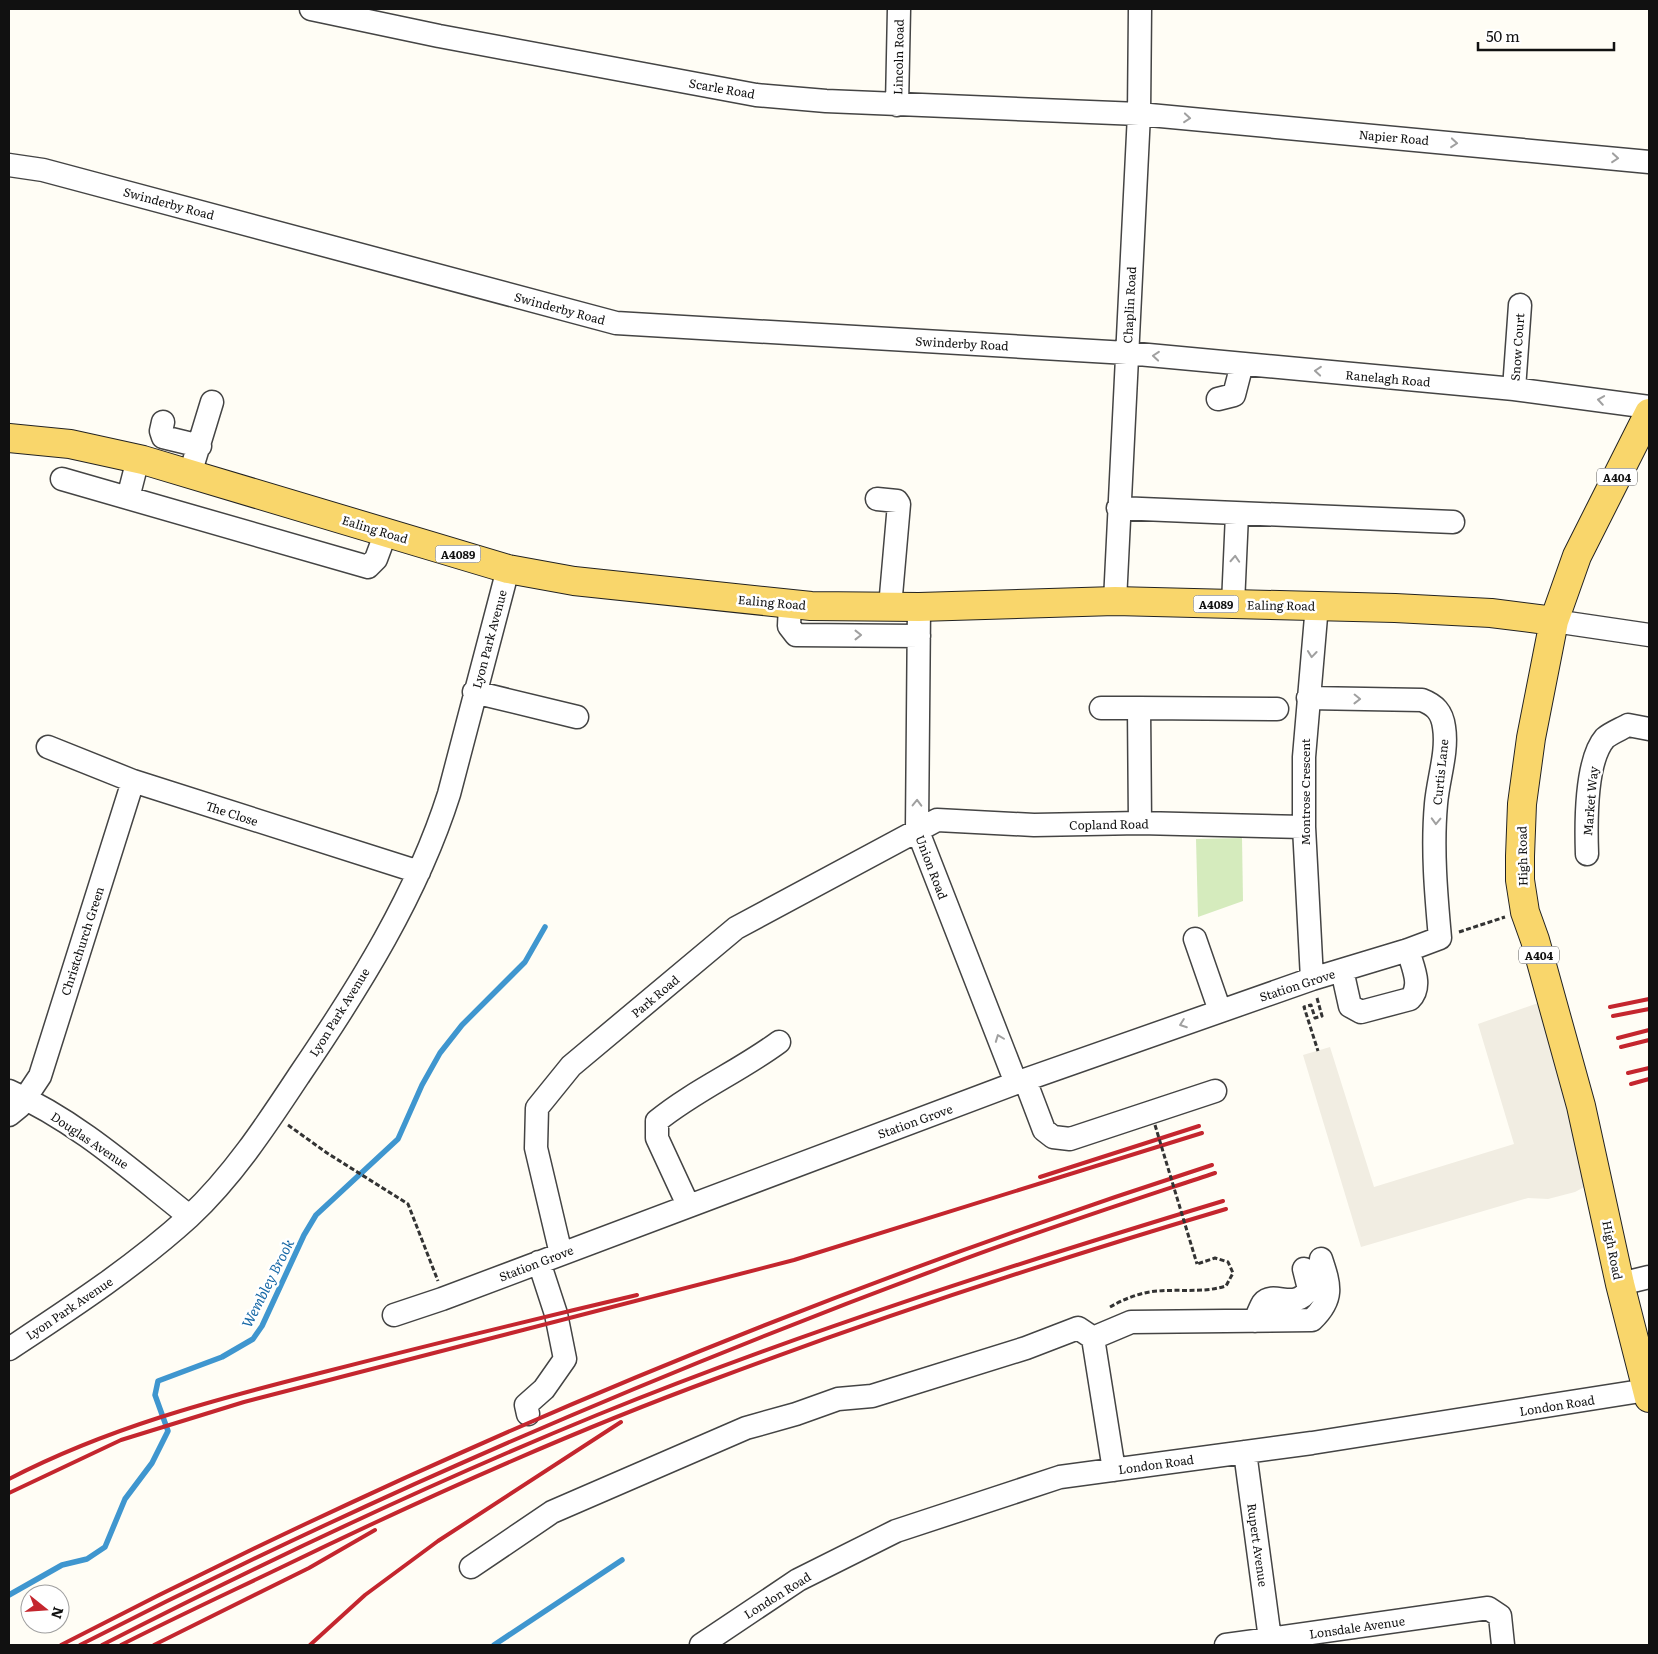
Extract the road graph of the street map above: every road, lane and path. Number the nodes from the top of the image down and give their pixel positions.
1 (311, 9) edge
2 (899, 9) edge
3 (1140, 9) edge
4 (898, 105) junction
5 (1139, 114) junction
6 (1649, 162) edge
7 (9, 166) edge
8 (1520, 305) dead end
9 (1127, 353) junction
10 (1242, 364) junction
11 (1514, 389) junction
12 (1218, 399) dead end
13 (212, 402) dead end
14 (1649, 413) edge
15 (163, 422) dead end
16 (9, 438) edge
17 (200, 446) junction
18 (138, 459) junction
19 (190, 474) junction
20 (62, 479) dead end
21 (128, 498) junction
22 (877, 499) dead end
23 (1118, 508) junction
24 (1238, 514) junction
25 (1453, 522) dead end
26 (386, 532) junction
27 (508, 569) junction
28 (1115, 601) junction
29 (790, 604) junction
30 (1233, 604) junction
31 (1317, 605) junction
32 (890, 607) junction
33 (919, 607) junction
34 (1554, 621) junction
35 (1649, 634) edge
36 (919, 636) junction
37 (474, 692) junction
38 (1308, 698) junction
39 (1101, 708) dead end
40 (1139, 708) junction
41 (1277, 709) dead end
42 (577, 717) dead end
43 (1649, 729) edge
44 (48, 746) dead end
45 (133, 781) junction
46 (1140, 823) junction
47 (1304, 827) junction
48 (917, 829) junction
49 (1586, 854) dead end
50 (419, 872) junction
51 (1504, 917) dead end
52 (1445, 936) junction
53 (1195, 939) dead end
54 (1408, 950) junction
55 (1342, 970) junction
56 (1314, 987) junction
57 (1220, 1011) junction
58 (779, 1042) dead end
59 (1318, 1051) dead end
60 (1021, 1082) junction
61 (1215, 1091) dead end
62 (17, 1094) edge
63 (273, 1114) junction
64 (9, 1115) edge
65 (1155, 1125) dead end
66 (688, 1205) junction
67 (189, 1216) junction
68 (561, 1254) junction
69 (540, 1262) junction
70 (1313, 1264) dead end
71 (1649, 1277) edge
72 (1620, 1284) junction
73 (442, 1299) junction
74 (1106, 1310) dead end
75 (394, 1314) dead end
76 (1093, 1338) junction
77 (9, 1349) edge
78 (1648, 1394) edge
79 (528, 1414) dead end
80 (1245, 1452) junction
81 (1114, 1470) junction
82 (471, 1567) dead end
83 (1270, 1639) junction
84 (1318, 1639) edge
85 (701, 1645) edge
86 (1226, 1645) edge
87 (1503, 1645) edge

1 - 4 street, Scarle Road
2 - 4 street, Lincoln Road
3 - 5 street, Chaplin Road
4 - 5 street, Scarle Road
5 -> 6 street, Napier Road
5 - 9 street, Chaplin Road
7 - 9 street, Swinderby Road
8 - 11 street, Snow Court
10 -> 9 street, Ranelagh Road
9 - 23 street, Chaplin Road
11 -> 10 street, Ranelagh Road
10 - 12 street
14 -> 11 street, Ranelagh Road
13 - 17 street
14 - 34 main road, High Road / A404
15 - 17 street
16 - 18 main road, Ealing Road / A4089
17 - 19 street
18 - 19 main road, Ealing Road / A4089
18 - 21 street
19 - 26 main road, Ealing Road / A4089
20 - 21 street
21 - 26 street
22 - 32 street
23 - 24 street
23 - 28 street, Chaplin Road
24 - 25 street
30 -> 24 street
26 - 27 main road, Ealing Road / A4089
27 - 29 main road, Ealing Road / A4089
27 - 37 street, Lyon Park Avenue
28 - 30 main road, Ealing Road / A4089
28 - 33 main road, Ealing Road / A4089
29 - 32 main road, Ealing Road / A4089
29 -> 36 street
30 - 31 main road, Ealing Road / A4089
31 - 34 main road, Ealing Road / A4089
31 -> 38 street, Montrose Crescent
32 - 33 main road, Ealing Road / A4089
33 - 36 street, Union Road
34 - 35 street
34 - 72 main road, High Road / A404
48 -> 36 street, Union Road
37 - 42 street
37 - 50 street, Lyon Park Avenue
38 - 47 street, Montrose Crescent
38 -> 52 street, Curtis Lane
39 - 40 street
40 - 41 street
40 - 46 street
43 - 49 street, Market Way
44 - 45 street, The Close
45 - 50 street, The Close
45 - 62 street, Christchurch Green
46 - 47 street, Copland Road
46 - 48 street, Copland Road
47 - 56 street, Montrose Crescent
60 -> 48 street, Union Road
48 - 68 street, Park Road
50 - 63 street, Lyon Park Avenue
51 - 52 path
52 - 54 street, Station Grove
53 - 57 street
54 - 55 street, Station Grove
54 - 55 street
55 - 56 street, Station Grove
56 - 57 street, Station Grove
56 - 59 path
57 -> 60 street, Station Grove
58 - 66 street
60 - 61 street, Union Road
60 - 66 street, Station Grove
62 - 64 street, Christchurch Green
62 - 67 street, Douglas Avenue
63 - 67 street, Lyon Park Avenue
63 - 73 path
65 - 74 path, bridge
66 - 68 street, Station Grove
67 - 77 street, Lyon Park Avenue
68 - 69 street, Station Grove
69 - 73 street, Station Grove
69 - 79 street
70 - 76 street
71 - 72 street
72 - 78 main road, High Road / A404
73 - 75 street, Station Grove
76 - 81 street
76 - 82 street
78 - 80 street, London Road
80 - 81 street, London Road
80 - 83 street, Rupert Avenue
81 - 85 street, London Road
83 - 84 street, Lonsdale Avenue
83 - 86 street, Lonsdale Avenue
84 - 87 street, Lonsdale Avenue

